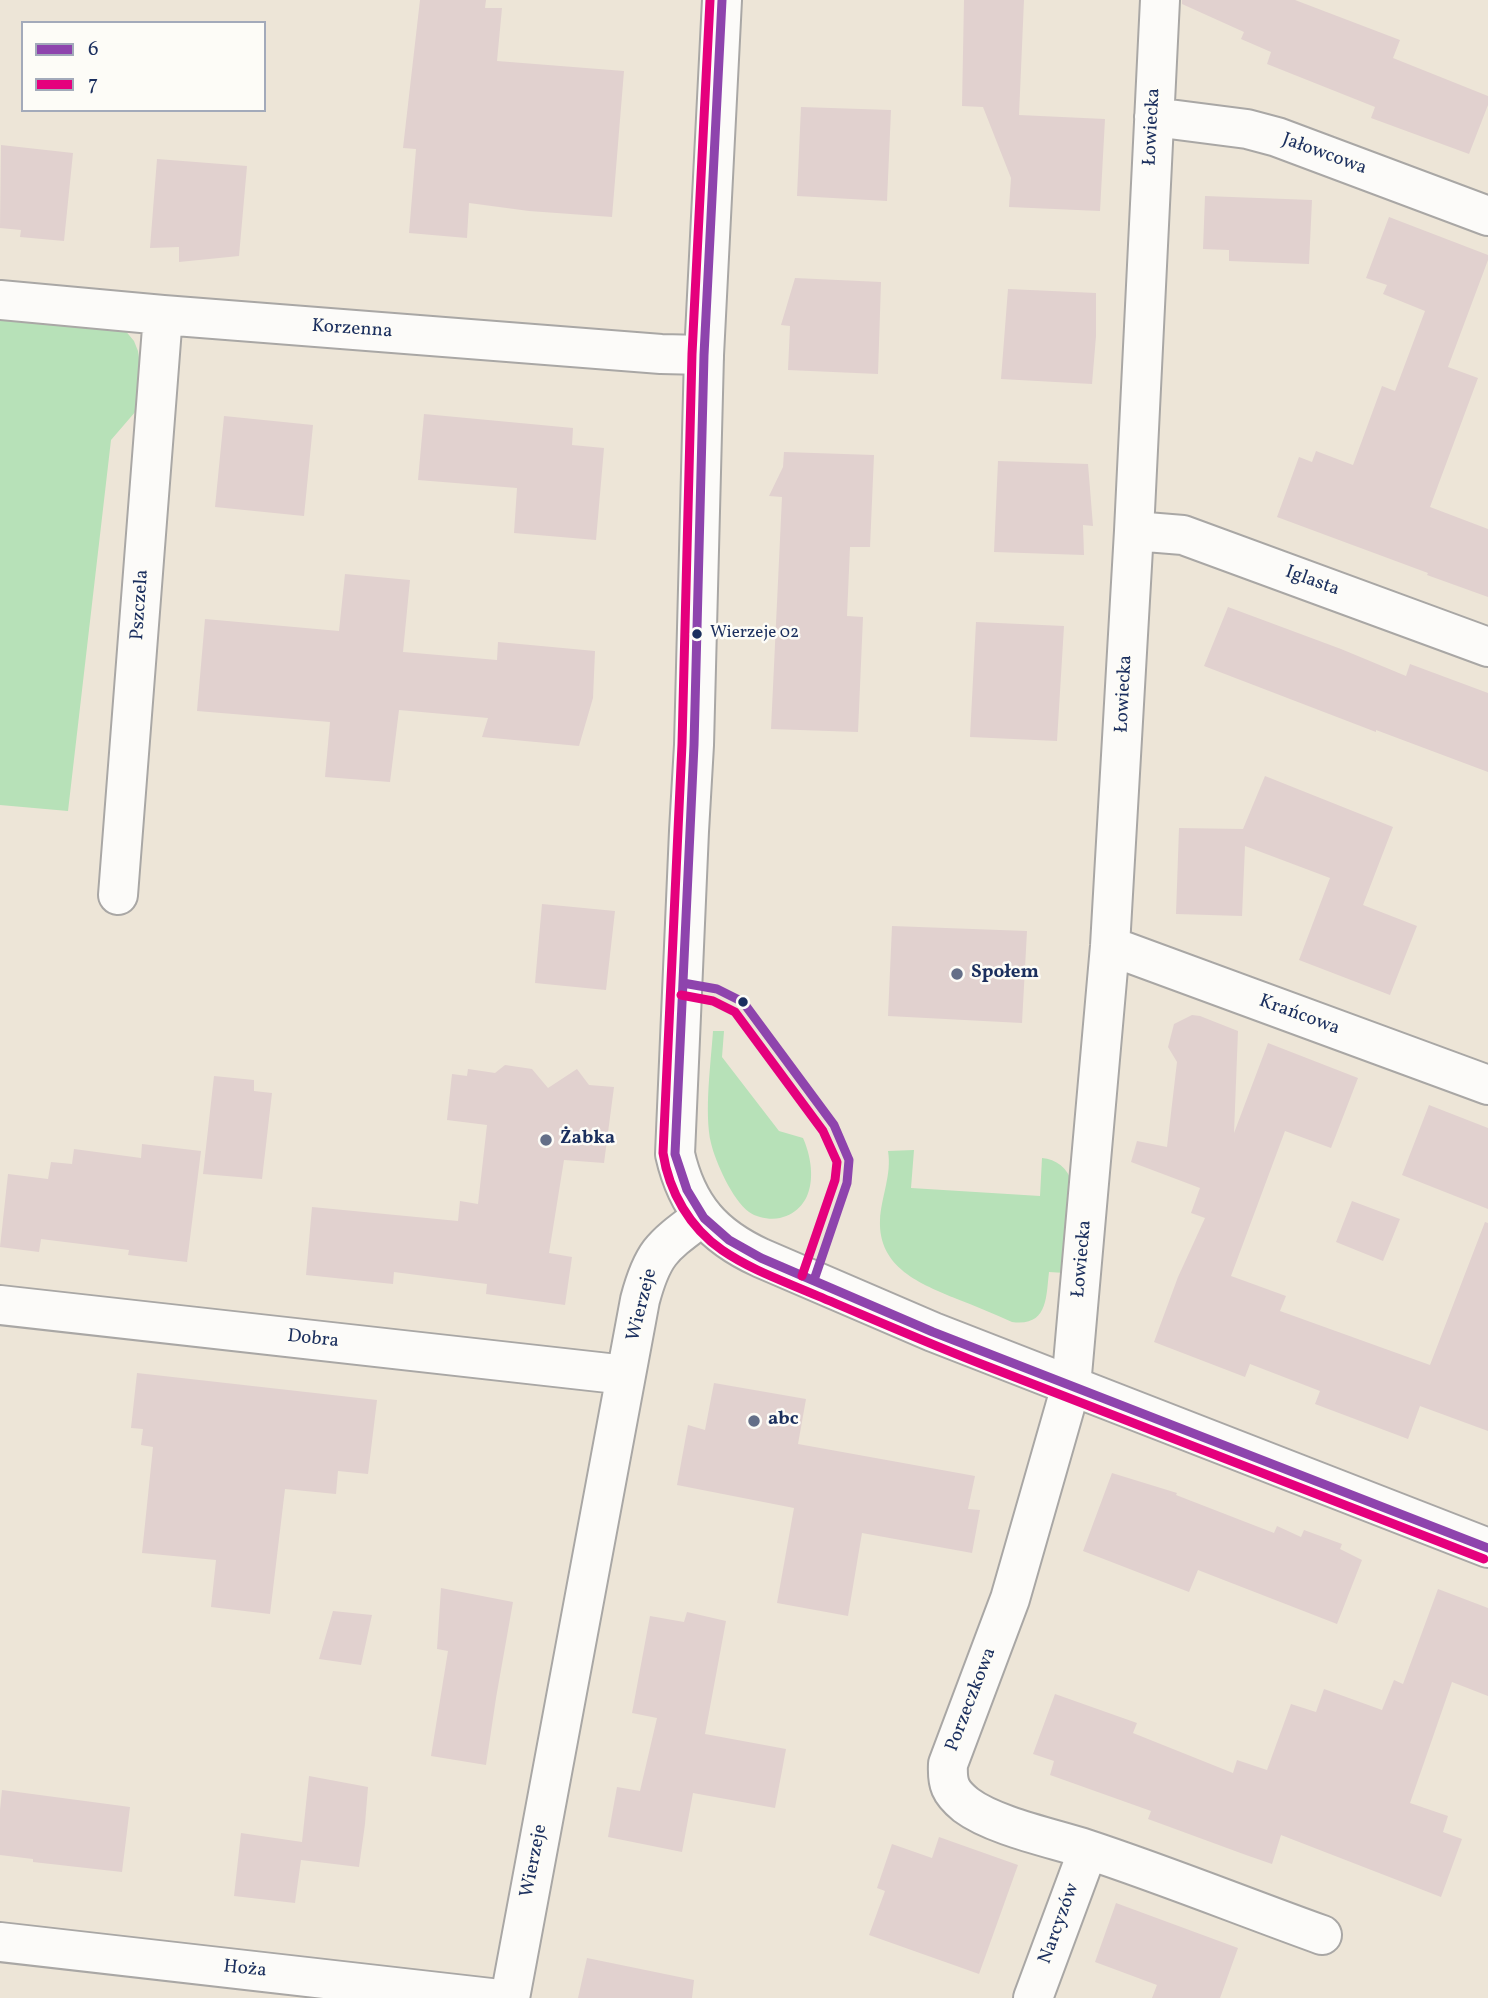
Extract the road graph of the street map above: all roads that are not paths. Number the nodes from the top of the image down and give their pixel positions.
1 (722, 0) edge
2 (1160, 0) edge
3 (1154, 117) junction
4 (1488, 216) edge
5 (0, 300) edge
6 (163, 315) junction
7 (704, 355) junction
8 (1134, 531) junction
9 (1488, 647) edge
10 (118, 895) dead end
11 (1111, 946) junction
12 (1488, 1085) edge
13 (703, 1216) junction
14 (0, 1305) edge
15 (626, 1375) junction
16 (1071, 1386) junction
17 (1488, 1548) edge
18 (1088, 1850) junction
19 (1322, 1936) dead end
20 (0, 1942) edge
21 (491, 1998) edge
22 (510, 1998) edge
23 (1033, 1998) edge

1 - 7 street
2 - 3 street, Łowiecka
3 - 4 street, Jałowcowa
3 - 8 street, Łowiecka
5 - 6 street, Korzenna
6 - 7 street, Korzenna
6 - 10 street, Pszczela
7 - 13 street
8 - 9 street, Iglasta
8 - 11 street, Łowiecka
11 - 12 street, Krańcowa
11 - 16 street, Łowiecka
13 - 15 street, Wierzeje
13 - 16 street
14 - 15 street, Dobra
15 - 22 street, Wierzeje
16 - 17 street
16 - 18 street, Porzeczkowa
18 - 19 street, Porzeczkowa
18 - 23 street, Narcyzów
20 - 21 street, Hoża

